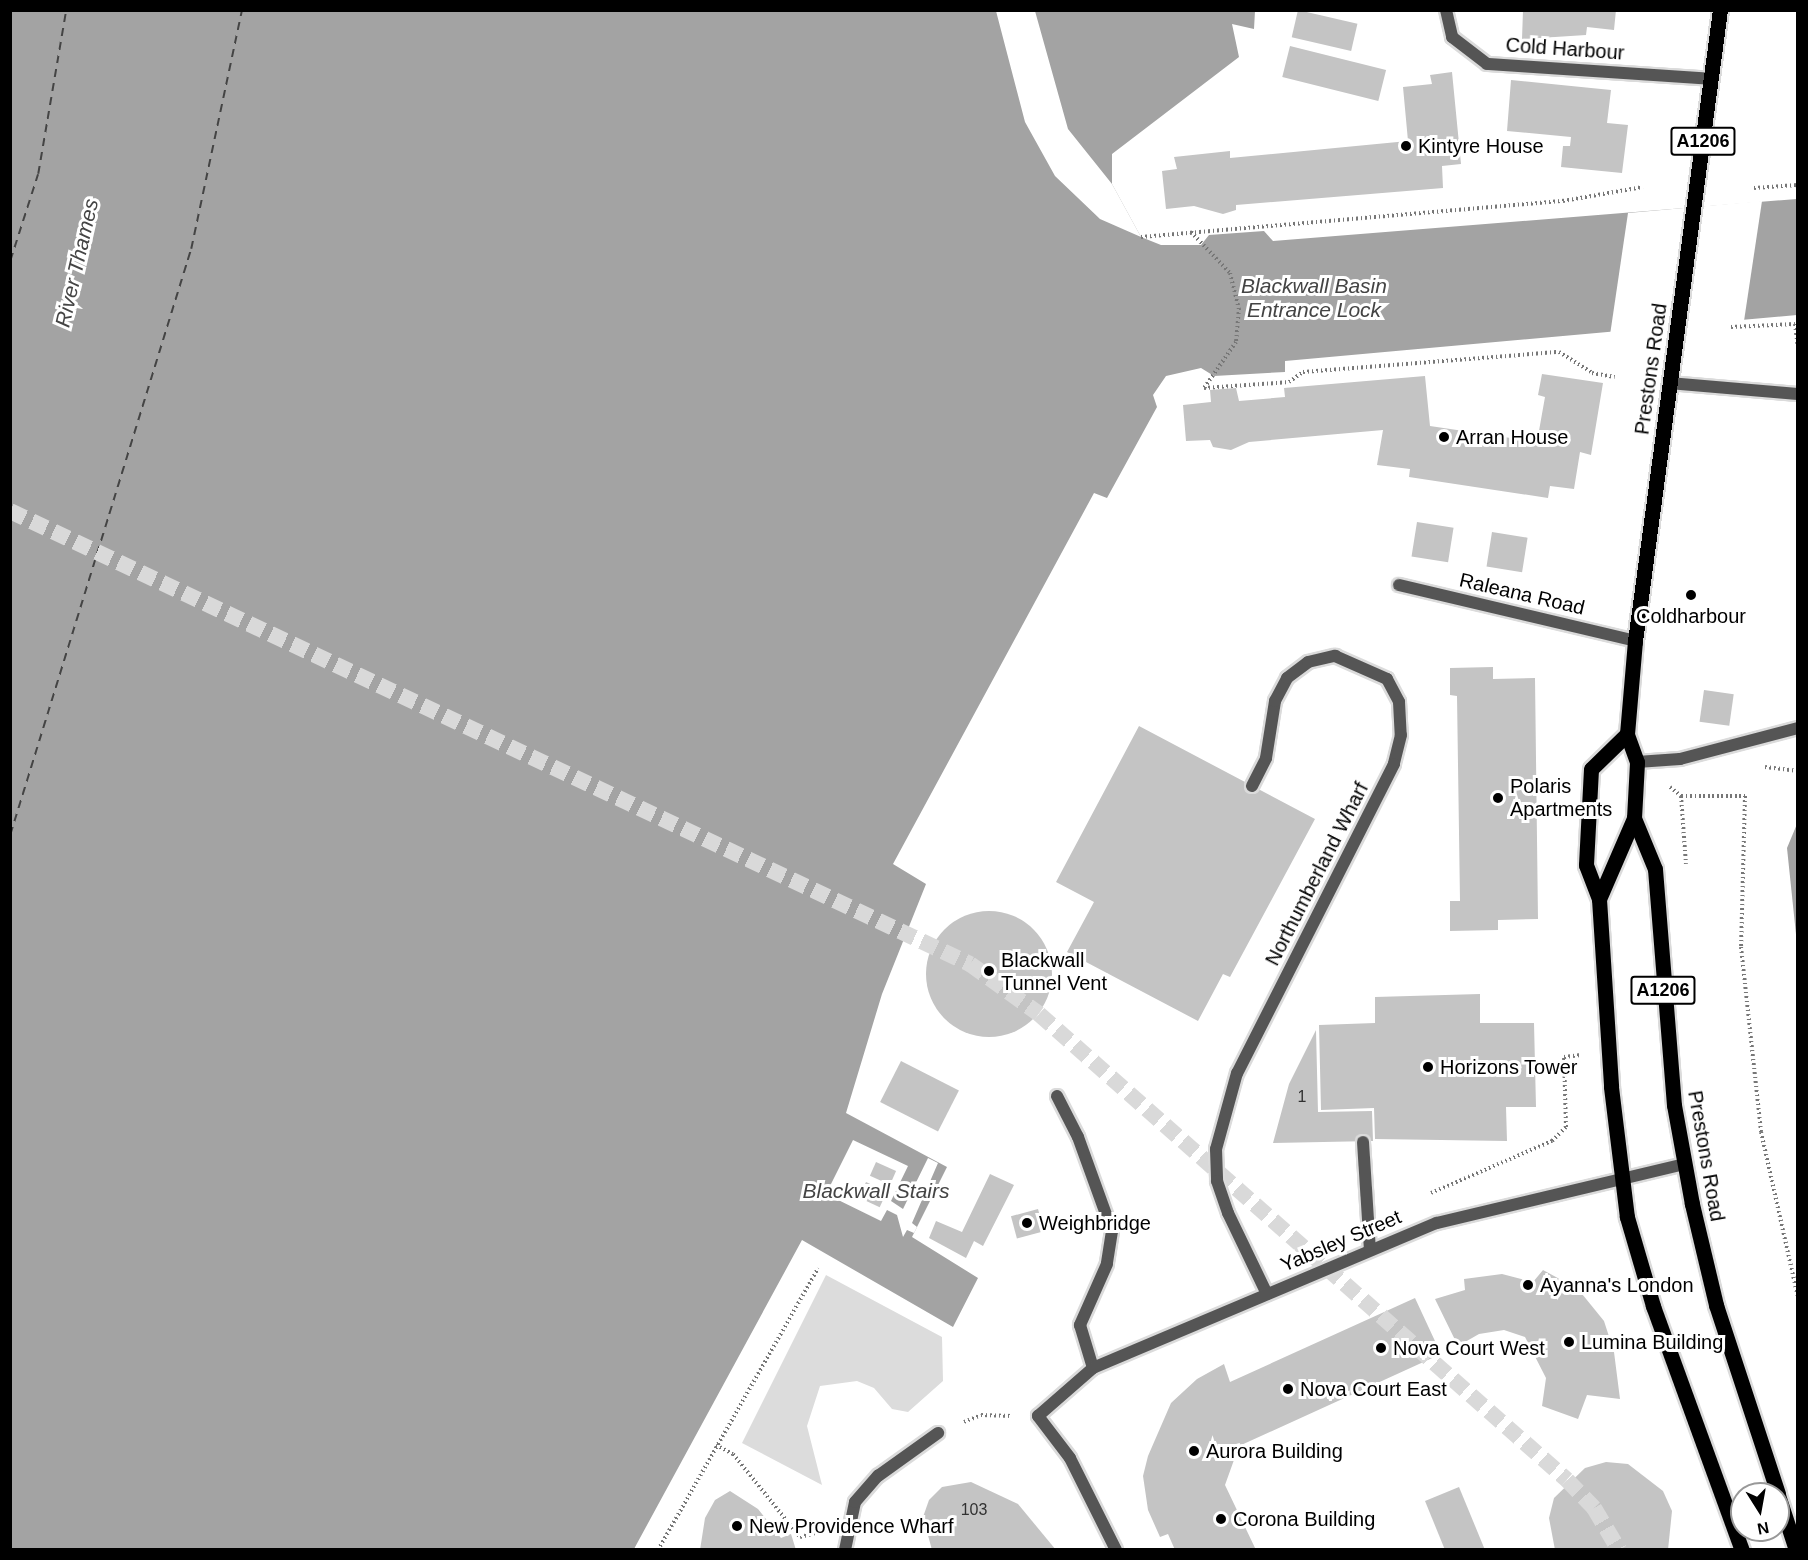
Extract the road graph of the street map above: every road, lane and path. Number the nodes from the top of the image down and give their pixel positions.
1 (1446, 10) edge
2 (1720, 10) edge
3 (1711, 79) junction
4 (1797, 185) edge
5 (1643, 187) dead end
6 (1754, 188) dead end
7 (1191, 232) junction
8 (1141, 237) dead end
9 (1731, 327) dead end
10 (1797, 347) edge
11 (1615, 377) dead end
12 (1669, 383) junction
13 (1797, 394) edge
14 (1399, 585) dead end
15 (1635, 641) junction
16 (1797, 728) edge
17 (1627, 734) junction
18 (1637, 762) junction
19 (1252, 786) dead end
20 (1682, 796) dead end
21 (1634, 818) junction
22 (1599, 899) junction
23 (1573, 1056) dead end
24 (1057, 1096) dead end
25 (1363, 1142) dead end
26 (1685, 1164) junction
27 (1622, 1176) junction
28 (1424, 1196) dead end
29 (1370, 1249) junction
30 (818, 1268) dead end
31 (1267, 1294) junction
32 (1797, 1297) edge
33 (1093, 1368) junction
34 (1038, 1416) junction
35 (938, 1433) joint
36 (716, 1445) junction
37 (1774, 1482) edge
38 (1790, 1531) edge
39 (814, 1533) dead end
40 (658, 1550) edge
41 (845, 1550) edge
42 (1116, 1550) edge
43 (1742, 1550) edge
44 (1796, 1550) edge

1 - 3 street, Cold Harbour
2 - 3 main road, Prestons Road / A1206
3 - 12 main road, Prestons Road / A1206
4 - 6 path
5 - 7 path
7 - 8 path
7 - 11 path
9 - 10 path
12 - 13 street
12 - 15 main road, Prestons Road / A1206
14 - 15 street, Raleana Road
15 - 17 main road, Prestons Road / A1206
16 - 18 street
17 - 18 main road, Prestons Road / A1206
17 - 22 main road, Prestons Road / A1206
18 - 21 main road, Prestons Road / A1206
19 - 31 street, Northumberland Wharf
20 - 32 path
21 - 22 main road, Prestons Road / A1206
21 - 26 main road, Prestons Road / A1206
22 - 27 main road, Prestons Road / A1206
23 - 28 path
24 - 33 street
25 - 29 street
26 - 27 street, Yabsley Street
26 - 37 main road, Prestons Road / A1206
27 - 29 street, Yabsley Street
27 - 43 main road, Prestons Road / A1206
29 - 31 street, Yabsley Street
30 - 36 path
31 - 33 street, Yabsley Street
33 - 34 street, Yabsley Street
34 - 35 path
34 - 42 street
35 - 41 street
36 - 39 path
36 - 40 path
38 - 44 main road, Prestons Road / A1206

